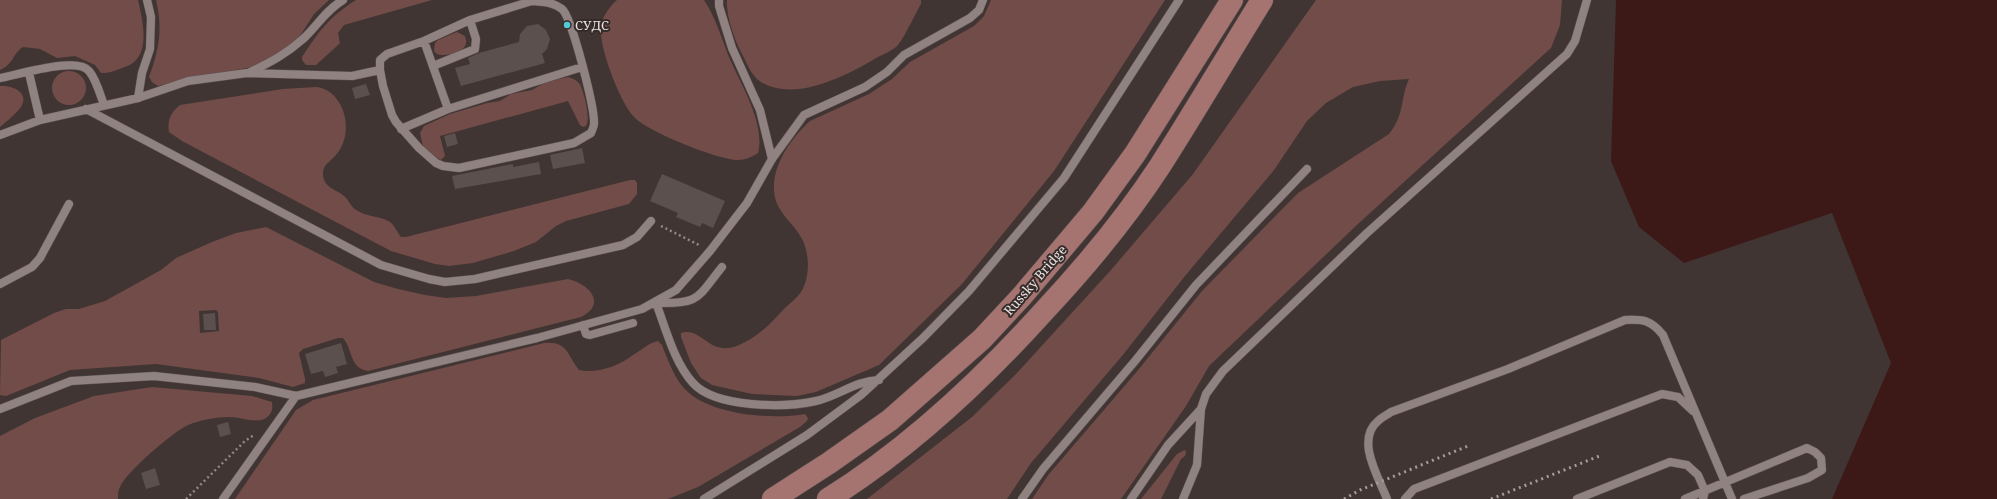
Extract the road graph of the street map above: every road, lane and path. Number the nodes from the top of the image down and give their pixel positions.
1 (147, 0) edge
2 (343, 0) edge
3 (719, 0) edge
4 (982, 0) edge
5 (1179, 0) edge
6 (1232, 0) edge
7 (1262, 0) edge
8 (1586, 0) edge
9 (470, 20) junction
10 (424, 41) junction
11 (433, 66) junction
12 (582, 67) junction
13 (380, 70) junction
14 (29, 73) junction
15 (248, 73) junction
16 (0, 78) edge
17 (138, 98) junction
18 (104, 105) junction
19 (86, 109) junction
20 (448, 109) junction
21 (40, 120) junction
22 (401, 129) junction
23 (0, 135) edge
24 (772, 159) junction
25 (1307, 169) dead end
26 (69, 204) dead end
27 (651, 221) joint
28 (710, 251) junction
29 (722, 267) dead end
30 (0, 284) edge
31 (656, 303) junction
32 (633, 323) dead end
33 (583, 325) junction
34 (879, 380) junction
35 (296, 396) junction
36 (0, 409) edge
37 (1201, 409) junction
38 (1695, 413) junction
39 (275, 427) junction
40 (1725, 483) junction
41 (1704, 495) edge
42 (186, 499) edge
43 (223, 499) edge
44 (704, 499) edge
45 (773, 499) edge
46 (828, 499) edge
47 (1022, 499) edge
48 (1131, 499) edge
49 (1182, 499) edge
50 (1387, 499) edge
51 (1405, 499) edge
52 (1577, 499) edge
53 (1685, 499) edge
54 (1732, 499) edge
55 (1744, 499) edge

1 - 17 lane
2 - 15 lane
3 - 24 lane
4 - 24 lane
5 - 34 lane
6 - 45 main road, Russky Bridge
7 - 46 main road, Russky Bridge
8 - 37 lane
9 - 10 lane
9 - 11 lane
9 - 12 lane
10 - 11 lane
10 - 13 lane
11 - 20 lane
12 - 20 lane
12 - 22 lane
13 - 15 lane
13 - 22 lane
14 - 16 lane
14 - 18 lane
14 - 21 lane
15 - 17 lane
17 - 18 lane
18 - 19 lane
19 - 21 lane
19 - 27 lane
20 - 22 lane
21 - 23 lane
24 - 28 lane
25 - 47 lane
26 - 30 lane
27 - 28 path
28 - 31 lane
29 - 31 lane
31 - 33 lane
31 - 34 lane
32 - 33 lane
33 - 35 lane
34 - 44 lane
35 - 36 lane
35 - 39 lane
37 - 48 lane
37 - 49 lane
38 - 40 lane
38 - 50 lane
38 - 51 lane
39 - 42 path
39 - 43 lane
40 - 41 lane
40 - 54 lane
40 - 55 lane
41 - 52 lane
41 - 53 lane

